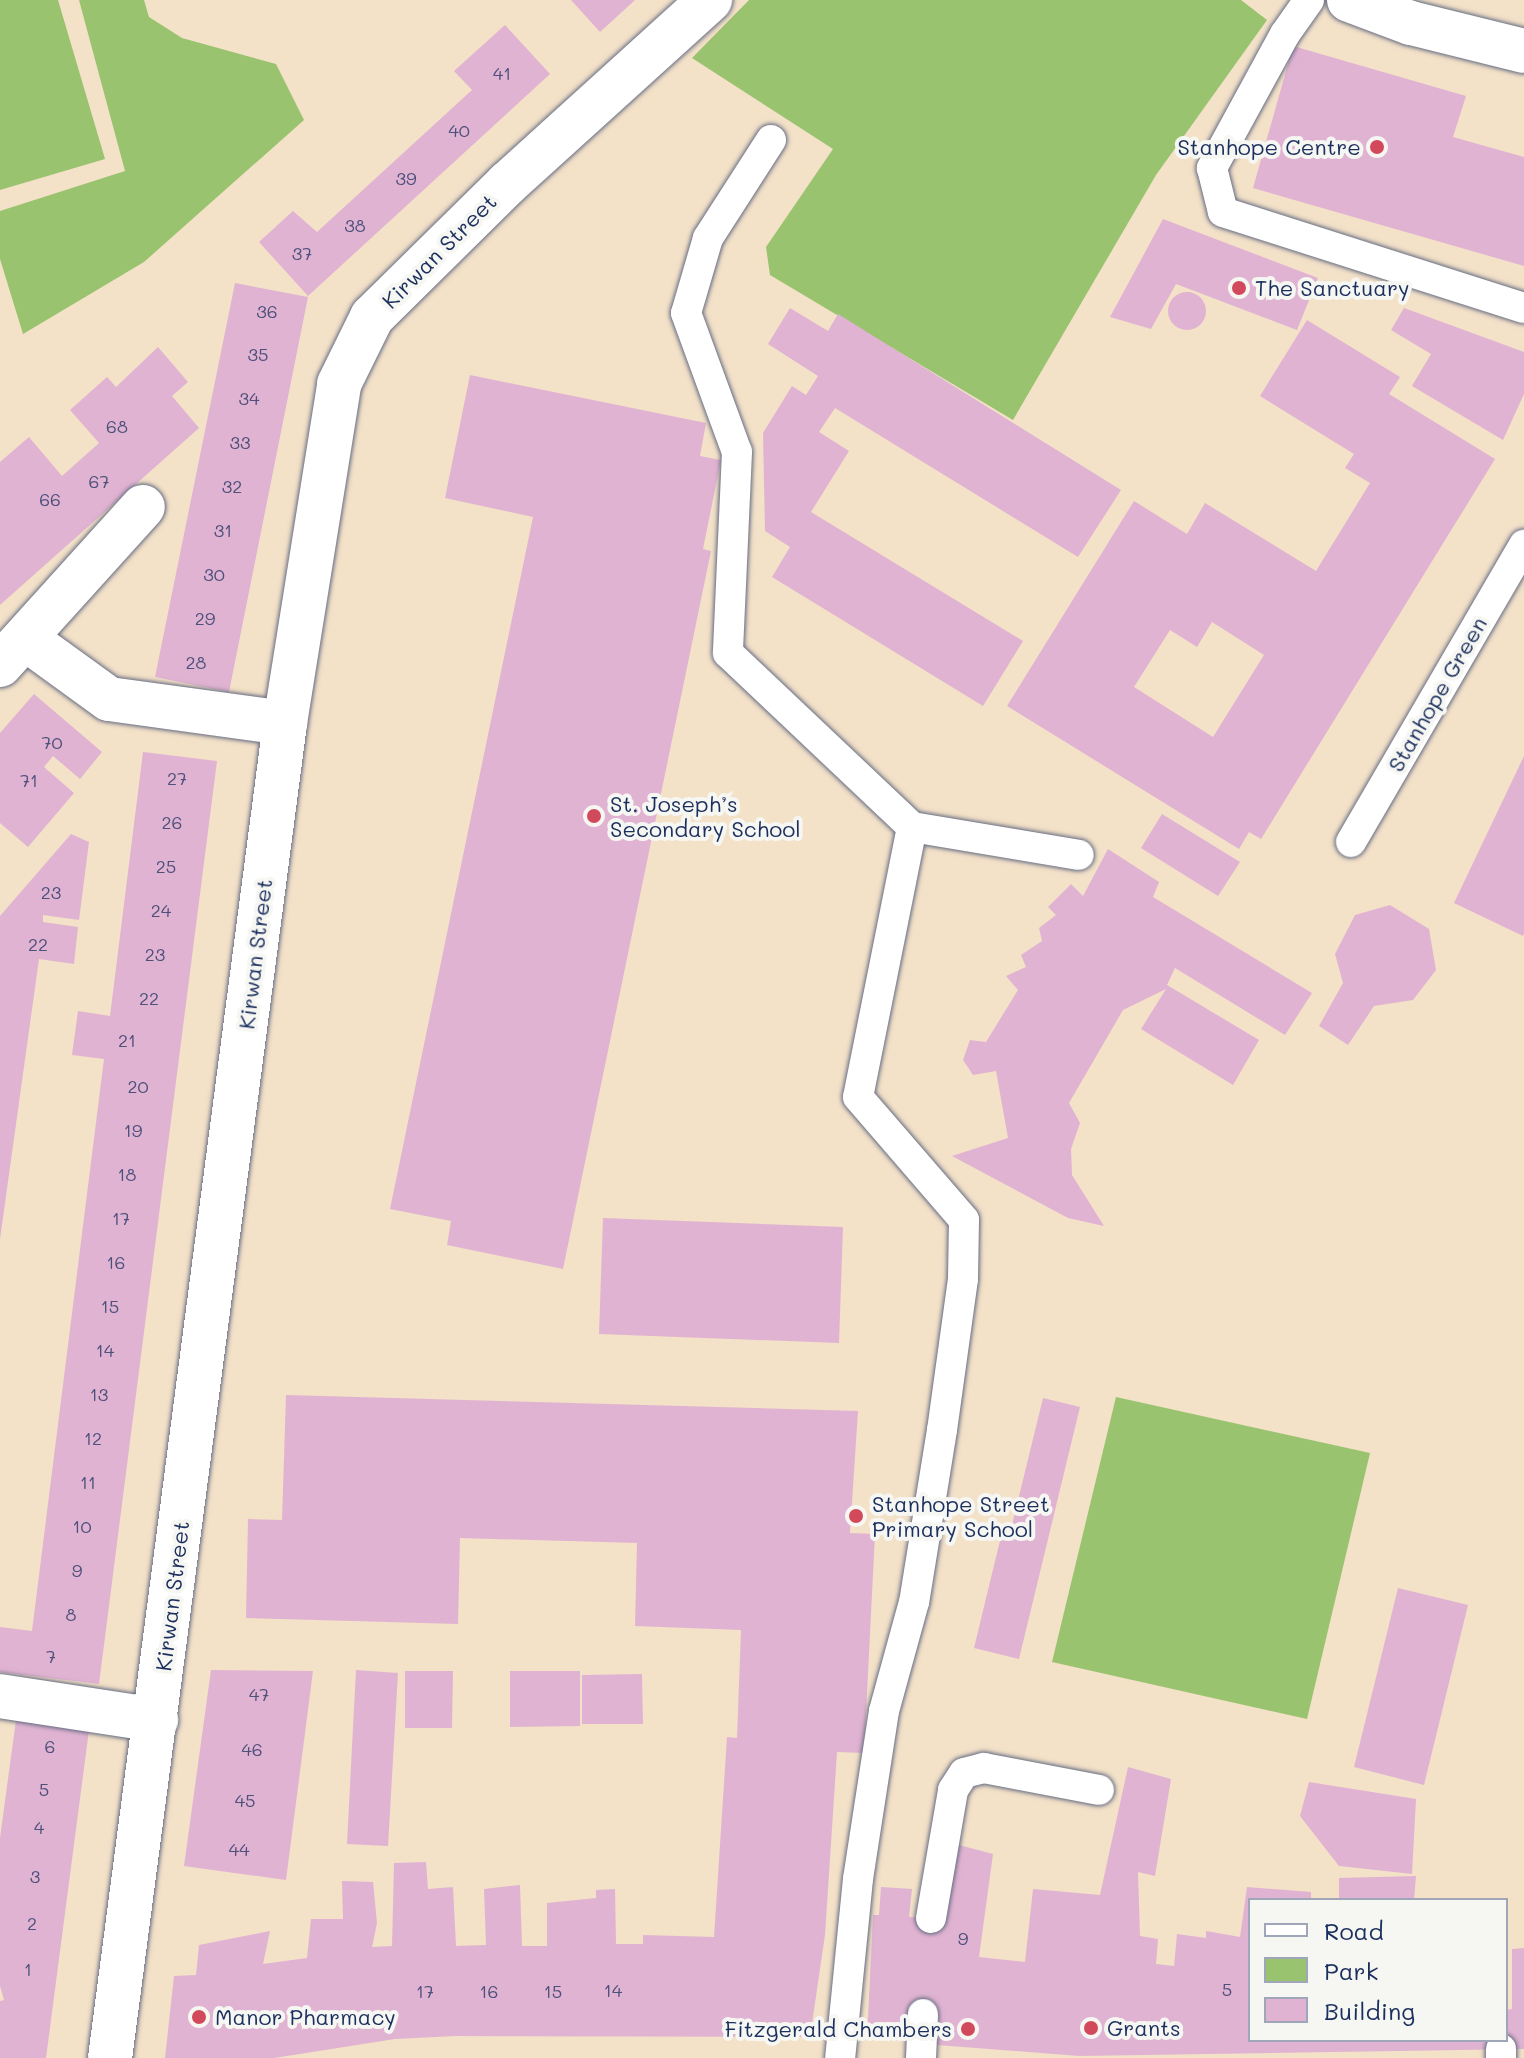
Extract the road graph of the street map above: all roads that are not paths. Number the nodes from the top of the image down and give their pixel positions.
1 (710, 0) edge
2 (1309, 0) edge
3 (1349, 0) edge
4 (1524, 51) edge
5 (771, 140) dead end
6 (1524, 308) edge
7 (143, 507) dead end
8 (1524, 545) edge
9 (13, 652) edge
10 (285, 723) junction
11 (912, 827) junction
12 (1351, 842) dead end
13 (1079, 855) dead end
14 (0, 1696) edge
15 (156, 1720) junction
16 (1099, 1790) dead end
17 (931, 1918) dead end
18 (923, 2014) dead end
19 (110, 2058) edge
20 (840, 2058) edge
21 (921, 2058) edge

1 - 10 street, Kirwan Street
2 - 6 lane
3 - 4 street
5 - 11 lane
7 - 9 street
8 - 12 lane, Stanhope Green
9 - 10 street
10 - 15 street, Kirwan Street
11 - 13 lane
11 - 20 lane
14 - 15 street
15 - 19 street, Kirwan Street
16 - 17 lane
18 - 21 lane

